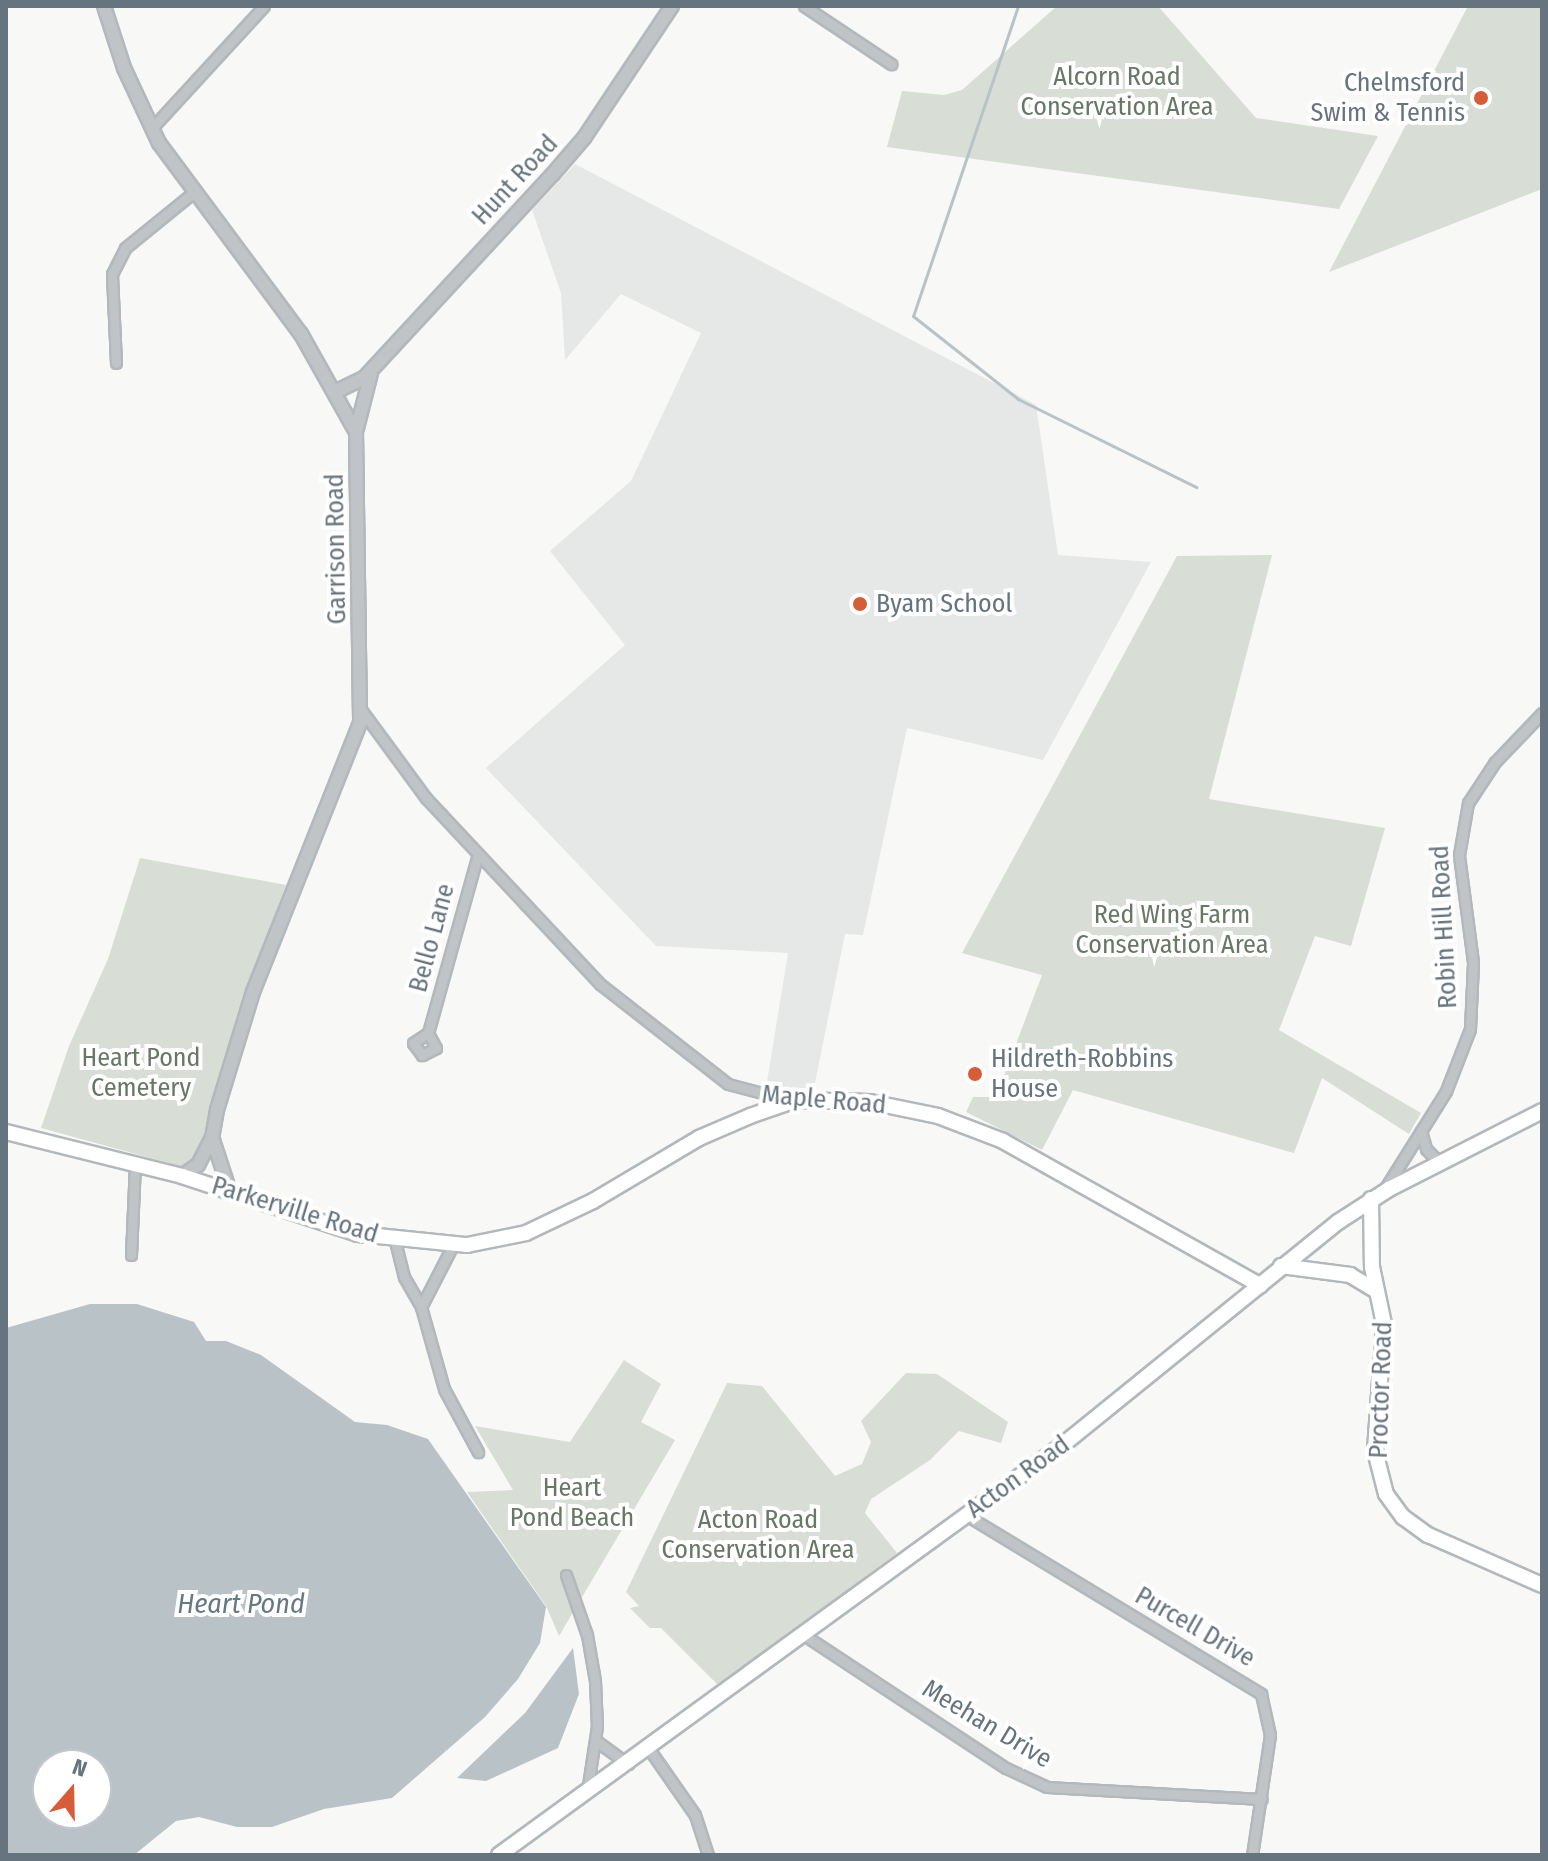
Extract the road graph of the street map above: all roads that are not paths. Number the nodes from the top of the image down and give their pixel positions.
1 (104, 6) edge
2 (264, 6) edge
3 (672, 6) edge
4 (804, 6) edge
5 (891, 64) dead end
6 (151, 129) junction
7 (194, 192) junction
8 (116, 363) dead end
9 (373, 369) junction
10 (337, 391) junction
11 (356, 432) junction
12 (362, 711) junction
13 (1542, 713) edge
14 (478, 854) junction
15 (428, 1033) dead end
16 (796, 1100) junction
17 (1542, 1111) edge
18 (1421, 1131) junction
19 (6, 1132) edge
20 (212, 1137) junction
21 (135, 1163) junction
22 (1440, 1163) junction
23 (182, 1176) junction
24 (230, 1192) junction
25 (1377, 1196) junction
26 (395, 1241) junction
27 (453, 1245) junction
28 (131, 1255) dead end
29 (1281, 1266) junction
30 (1260, 1285) junction
31 (1377, 1291) junction
32 (421, 1307) junction
33 (478, 1452) dead end
34 (966, 1515) junction
35 (566, 1575) dead end
36 (1542, 1585) edge
37 (804, 1635) junction
38 (595, 1740) junction
39 (649, 1749) junction
40 (628, 1764) junction
41 (587, 1792) junction
42 (1262, 1799) junction
43 (499, 1855) edge
44 (708, 1855) edge
45 (1252, 1855) edge

1 - 6 street, Garrison Road
2 - 6 street
3 - 9 street, Hunt Road
4 - 5 street
6 - 7 street, Garrison Road
7 - 8 street
7 - 10 street, Garrison Road
9 - 10 street, Hunt Road
9 - 11 street, Hunt Road
10 - 11 street, Garrison Road
11 - 12 street, Garrison Road
12 - 14 street, Maple Road
12 - 20 street, Garrison Road
13 - 18 street, Robin Hill Road
14 - 15 street, Bello Lane
14 - 16 street, Maple Road
16 - 27 main road, Parkerville Road
16 - 30 main road, Maple Road
17 - 22 main road, Acton Road
18 - 22 street
18 - 25 street, Robin Hill Road
19 - 21 main road, Parkerville Road
20 - 23 street, Garrison Road
20 - 24 street
21 - 23 main road, Parkerville Road
21 - 28 street
22 - 25 main road, Acton Road
23 - 24 main road, Parkerville Road
24 - 26 main road, Parkerville Road
25 - 29 main road, Acton Road
25 - 31 main road, Proctor Road
26 - 27 main road, Parkerville Road
26 - 32 street
27 - 32 street
29 - 30 main road, Acton Road
29 - 31 main road
30 - 34 main road, Acton Road
31 - 36 main road, Proctor Road
32 - 33 street
34 - 37 main road, Acton Road
34 - 42 street, Purcell Drive
35 - 38 street
37 - 39 main road, Acton Road
37 - 42 street, Meehan Drive
38 - 40 street
38 - 41 street
39 - 40 main road, Acton Road
39 - 44 street
40 - 41 main road, Acton Road
41 - 43 main road, Acton Road
42 - 45 street, Purcell Drive

